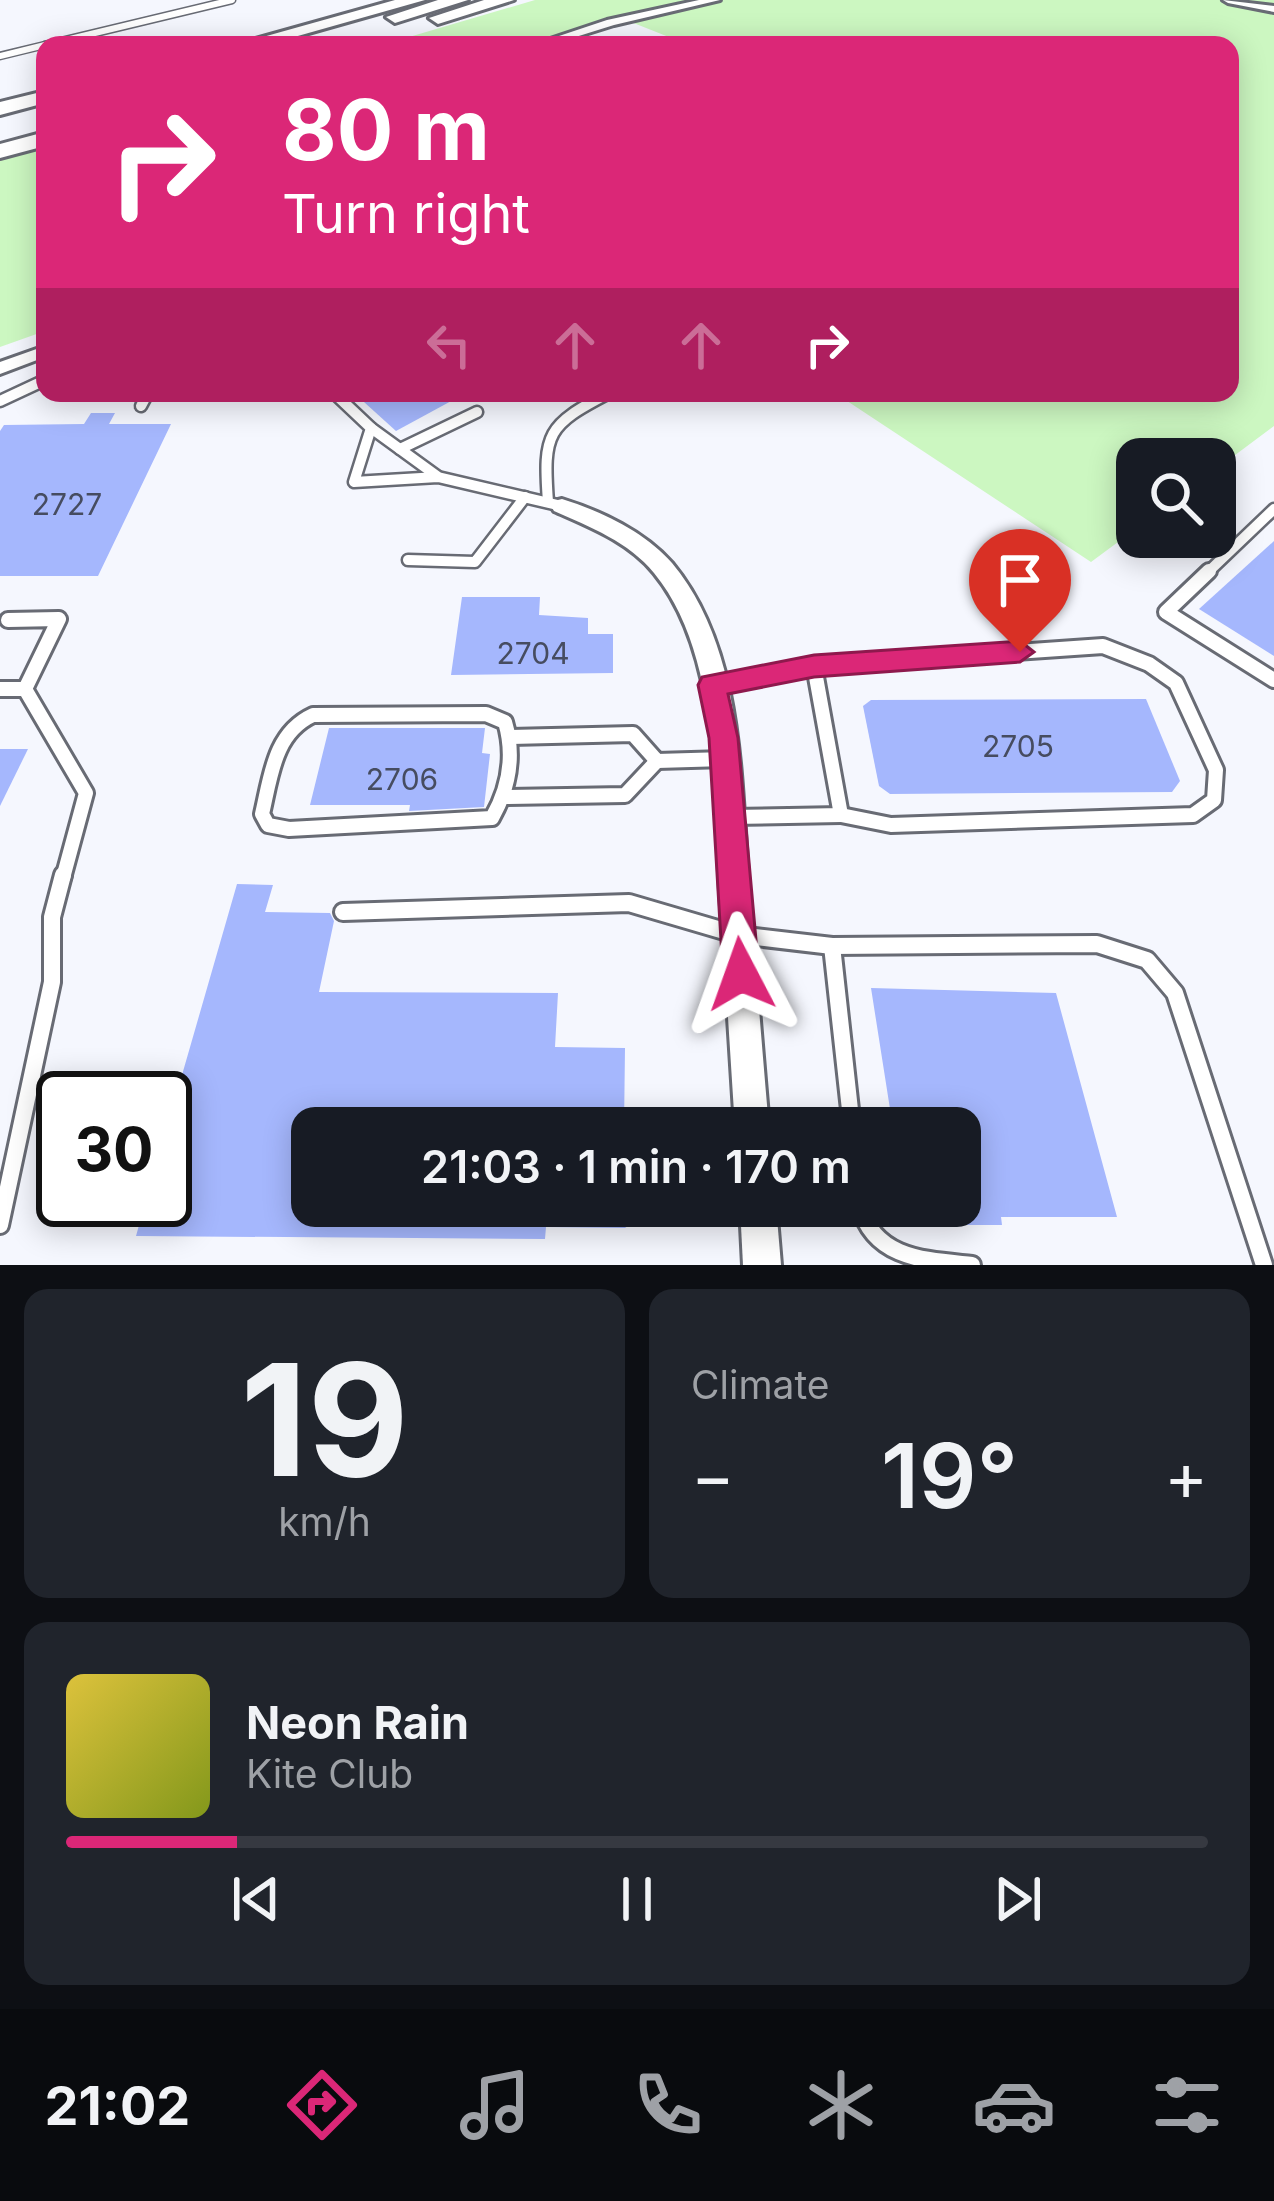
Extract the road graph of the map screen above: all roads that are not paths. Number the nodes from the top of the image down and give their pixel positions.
1 (232, 0) edge
2 (416, 0) edge
3 (459, 0) edge
4 (505, 0) edge
5 (534, 0) edge
6 (715, 0) edge
7 (1228, 0) edge
8 (476, 3) edge
9 (1274, 9) edge
10 (385, 33) dead end
11 (422, 34) dead end
12 (82, 36) edge
13 (278, 36) edge
14 (325, 36) edge
15 (567, 36) edge
16 (36, 47) edge
17 (0, 56) edge
18 (36, 99) edge
19 (0, 109) edge
20 (36, 113) edge
21 (0, 123) edge
22 (36, 128) edge
23 (0, 138) edge
24 (36, 141) edge
25 (0, 151) edge
26 (36, 354) edge
27 (0, 368) edge
28 (36, 384) edge
29 (0, 401) edge
30 (143, 402) edge
31 (343, 402) edge
32 (591, 402) edge
33 (141, 406) dead end
34 (477, 412) dead end
35 (370, 428) junction
36 (400, 449) junction
37 (438, 477) junction
38 (525, 497) junction
39 (555, 504) junction
40 (1274, 509) edge
41 (408, 560) dead end
42 (4, 620) edge
43 (0, 634) edge
44 (814, 666) junction
45 (1274, 680) edge
46 (712, 685) junction
47 (0, 689) edge
48 (25, 689) junction
49 (511, 736) junction
50 (725, 759) junction
51 (657, 761) junction
52 (506, 797) junction
53 (841, 815) junction
54 (729, 817) junction
55 (343, 912) dead end
56 (738, 935) junction
57 (832, 946) junction
58 (750, 1107) edge
59 (850, 1107) edge
60 (0, 1225) edge
61 (759, 1227) edge
62 (866, 1227) edge
63 (762, 1265) edge
64 (972, 1265) edge
65 (1264, 1265) edge

1 - 12 lane
2 - 13 highway
3 - 14 highway
4 - 8 highway
5 - 11 highway
6 - 15 street
7 - 9 street
8 - 10 highway
16 - 17 lane
18 - 19 highway
20 - 21 highway
22 - 23 highway
24 - 25 highway
26 - 27 street
28 - 29 lane
30 - 33 lane
31 - 35 lane
32 - 39 lane
34 - 36 lane
35 - 36 lane
35 - 37 lane
36 - 37 lane
37 - 38 lane
38 - 39 lane
38 - 41 lane
39 - 46 street
40 - 45 lane
42 - 43 lane
42 - 48 lane
44 - 46 lane
44 - 53 lane
44 - 53 lane
46 - 50 street
47 - 48 lane
48 - 60 lane
49 - 51 lane
49 - 52 lane
49 - 52 lane
50 - 51 lane
50 - 54 street
51 - 52 lane
53 - 54 lane
54 - 56 street
55 - 56 lane
56 - 57 lane
56 - 58 street
57 - 59 lane
57 - 65 lane
61 - 63 street
62 - 64 lane

